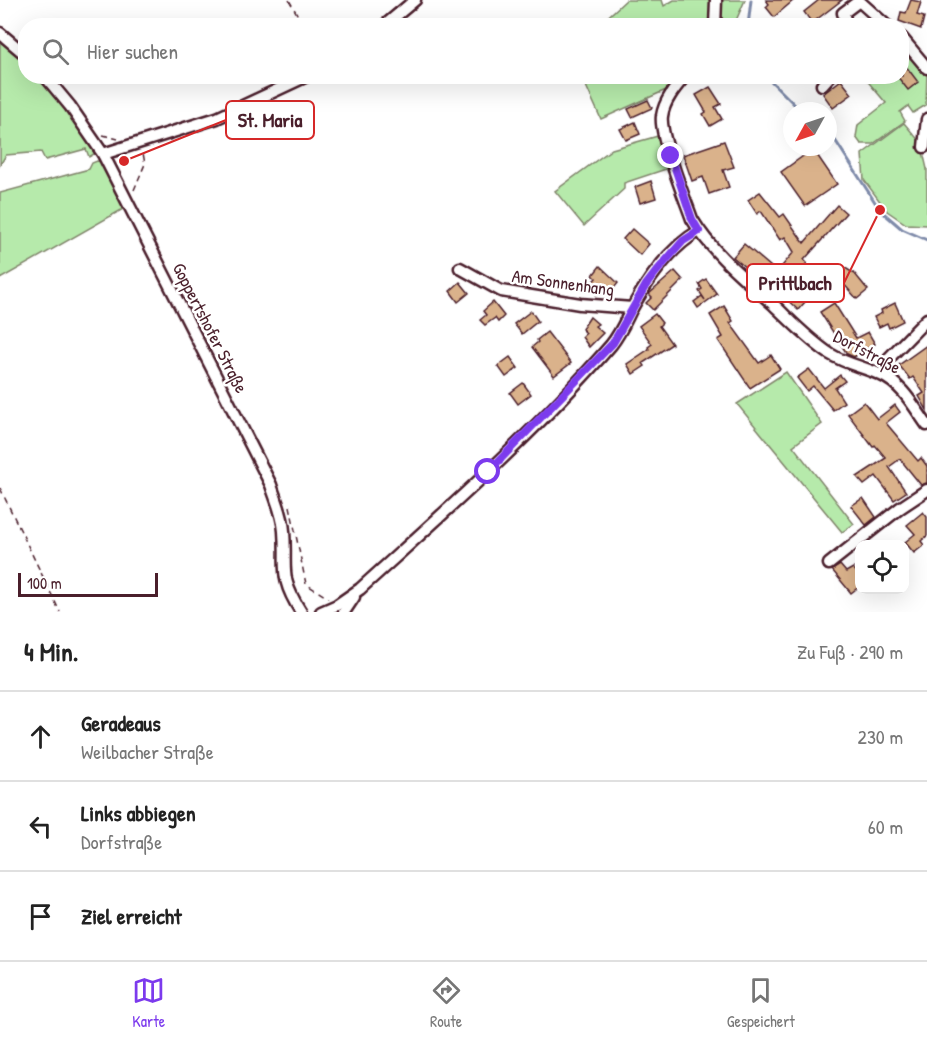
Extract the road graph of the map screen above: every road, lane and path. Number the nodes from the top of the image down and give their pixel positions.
1 (289, 0) edge
2 (415, 0) edge
3 (716, 0) edge
4 (858, 1) edge
5 (299, 18) edge
6 (394, 18) edge
7 (715, 18) edge
8 (845, 18) edge
9 (878, 18) edge
10 (0, 33) edge
11 (909, 46) edge
12 (18, 48) edge
13 (927, 68) edge
14 (52, 84) edge
15 (290, 84) edge
16 (678, 84) edge
17 (927, 119) edge
18 (97, 131) dead end
19 (119, 139) dead end
20 (924, 147) dead end
21 (103, 154) junction
22 (699, 231) junction
23 (460, 268) dead end
24 (632, 308) junction
25 (927, 319) edge
26 (883, 375) junction
27 (927, 425) edge
28 (0, 488) edge
29 (927, 490) edge
30 (829, 564) dead end
31 (360, 589) junction
32 (60, 612) edge
33 (301, 612) edge
34 (321, 612) edge
35 (344, 612) edge

1 - 5 path
2 - 6 street
3 - 7 street
4 - 8 street
4 - 9 street
10 - 12 street
11 - 13 street
14 - 21 street, Goppertshofer Straße
15 - 21 street
16 - 22 street, Dorfstraße
17 - 20 street
18 - 19 path
21 - 33 street, Goppertshofer Straße
22 - 24 street
22 - 26 street, Dorfstraße
23 - 24 street, Am Sonnenhang
24 - 31 street
25 - 26 street
26 - 27 street, Dorfstraße
28 - 32 path
29 - 30 street
31 - 34 street
31 - 35 street

